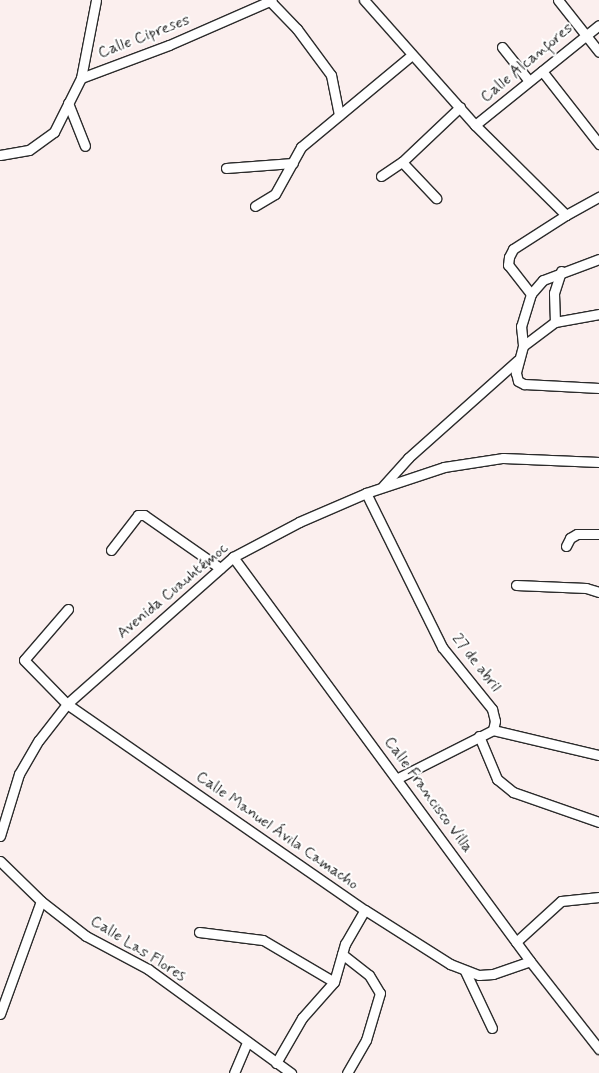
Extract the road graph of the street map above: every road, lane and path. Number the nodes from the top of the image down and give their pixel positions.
1 (96, 0) edge
2 (364, 0) edge
3 (558, 0) edge
4 (271, 1) edge
5 (599, 25) edge
6 (584, 35) junction
7 (502, 47) dead end
8 (599, 52) edge
9 (412, 55) junction
10 (542, 71) junction
11 (81, 78) junction
12 (529, 81) junction
13 (68, 104) junction
14 (460, 107) junction
15 (339, 115) junction
16 (475, 125) junction
17 (599, 144) edge
18 (85, 146) dead end
19 (0, 154) edge
20 (293, 162) junction
21 (402, 162) junction
22 (226, 168) dead end
23 (381, 176) dead end
24 (599, 197) edge
25 (436, 198) dead end
26 (255, 206) dead end
27 (566, 215) junction
28 (599, 259) edge
29 (561, 271) junction
30 (530, 294) junction
31 (599, 314) edge
32 (556, 322) junction
33 (523, 346) junction
34 (518, 360) junction
35 (599, 388) edge
36 (599, 462) edge
37 (383, 486) junction
38 (366, 493) junction
39 (599, 534) edge
40 (566, 546) dead end
41 (111, 550) dead end
42 (233, 558) junction
43 (220, 568) junction
44 (516, 585) dead end
45 (599, 592) edge
46 (68, 610) dead end
47 (67, 704) junction
48 (493, 730) junction
49 (479, 736) junction
50 (599, 755) edge
51 (398, 778) junction
52 (599, 822) edge
53 (0, 836) edge
54 (0, 861) edge
55 (599, 897) edge
56 (42, 901) junction
57 (365, 910) junction
58 (199, 932) dead end
59 (516, 942) junction
60 (342, 954) junction
61 (530, 961) junction
62 (465, 971) junction
63 (334, 982) junction
64 (0, 1014) edge
65 (492, 1028) dead end
66 (247, 1042) junction
67 (599, 1049) edge
68 (276, 1063) junction
69 (234, 1073) edge
70 (291, 1073) edge
71 (347, 1073) edge

1 - 11 street
2 - 9 street
3 - 6 street
4 - 11 street, Calle Cipreses
4 - 15 street
5 - 6 street, Calle Alcanfores
6 - 8 street
6 - 10 street, Calle Alcanfores
7 - 12 street
9 - 14 street
9 - 15 street
10 - 12 street, Calle Alcanfores
10 - 17 street
11 - 13 street
12 - 16 street, Calle Alcanfores
13 - 18 street
13 - 19 street
14 - 16 street
14 - 21 street
15 - 20 street
16 - 27 street
20 - 22 street
20 - 26 street
21 - 23 street
21 - 25 street
24 - 27 street
27 - 30 street
28 - 29 street
29 - 30 street
29 - 32 street
30 - 33 street
31 - 32 street
32 - 33 street
33 - 34 street
34 - 35 street
34 - 37 street
36 - 37 street, Avenida Cuauhtémoc
37 - 38 street, Avenida Cuauhtémoc
38 - 42 street, Avenida Cuauhtémoc
38 - 48 street, 27 de abril
39 - 40 street
41 - 43 street
42 - 43 street, Avenida Cuauhtémoc
42 - 51 street, Calle Francisco Villa
43 - 47 street, Avenida Cuauhtémoc
44 - 45 street
46 - 47 street, Calle Manuel Ávila Camacho
47 - 53 street, Avenida Cuauhtémoc
47 - 57 street, Calle Manuel Ávila Camacho
48 - 49 street
48 - 50 street
49 - 51 street
49 - 52 street
51 - 59 street, Calle Francisco Villa
54 - 56 street, Calle Las Flores
55 - 59 street
56 - 64 street
56 - 66 street, Calle Las Flores
57 - 60 street
57 - 62 street, Calle Manuel Ávila Camacho
58 - 63 street
59 - 61 street, Calle Francisco Villa
60 - 63 street
60 - 71 street
61 - 62 street, Calle Manuel Ávila Camacho
61 - 67 street, Calle Francisco Villa
62 - 65 street
63 - 68 street
66 - 68 street, Calle Las Flores
66 - 69 street
68 - 70 street, Calle Las Flores

